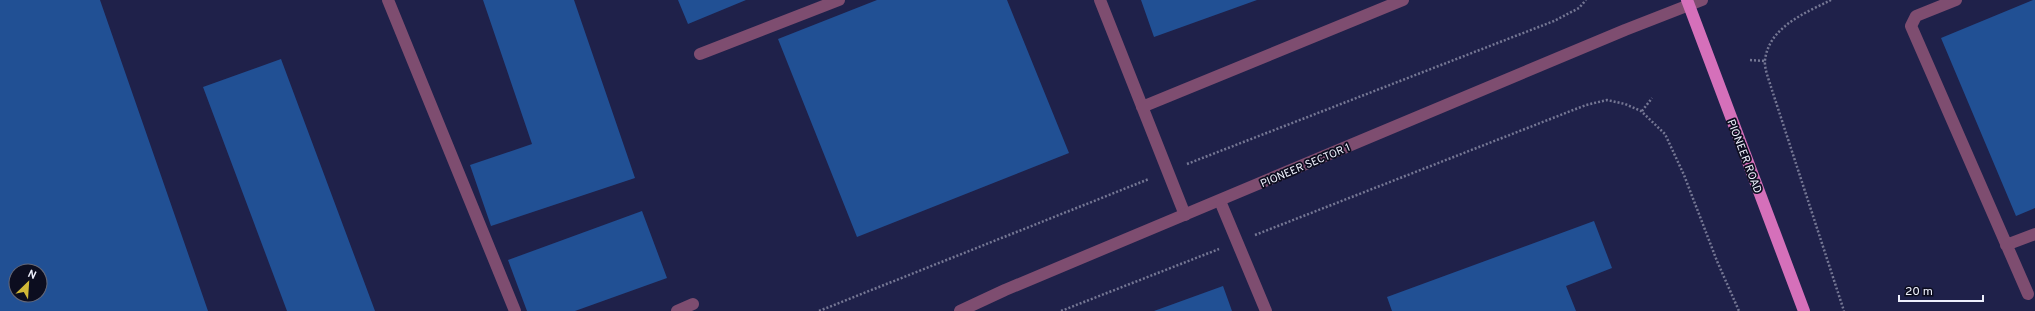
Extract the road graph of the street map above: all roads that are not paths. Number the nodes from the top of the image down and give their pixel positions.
1 (388, 0) edge
2 (839, 0) edge
3 (1100, 0) edge
4 (1403, 0) edge
5 (1702, 0) edge
6 (1956, 0) edge
7 (1688, 2) edge
8 (700, 54) dead end
9 (1142, 107) junction
10 (1220, 201) junction
11 (1185, 215) junction
12 (2035, 234) edge
13 (2006, 245) junction
14 (2028, 294) dead end
15 (693, 304) dead end
16 (515, 311) edge
17 (677, 311) edge
18 (960, 311) edge
19 (1266, 311) edge
20 (1804, 311) edge

1 - 16 street
2 - 8 street
3 - 9 street
4 - 9 street
5 - 7 street, PIONEER SECTOR 1
6 - 13 street
7 - 10 street, PIONEER SECTOR 1
7 - 20 main road, PIONEER ROAD
9 - 11 street
10 - 11 street, PIONEER SECTOR 1
10 - 19 street
11 - 18 street, PIONEER SECTOR 1
12 - 13 street
13 - 14 street
15 - 17 street

